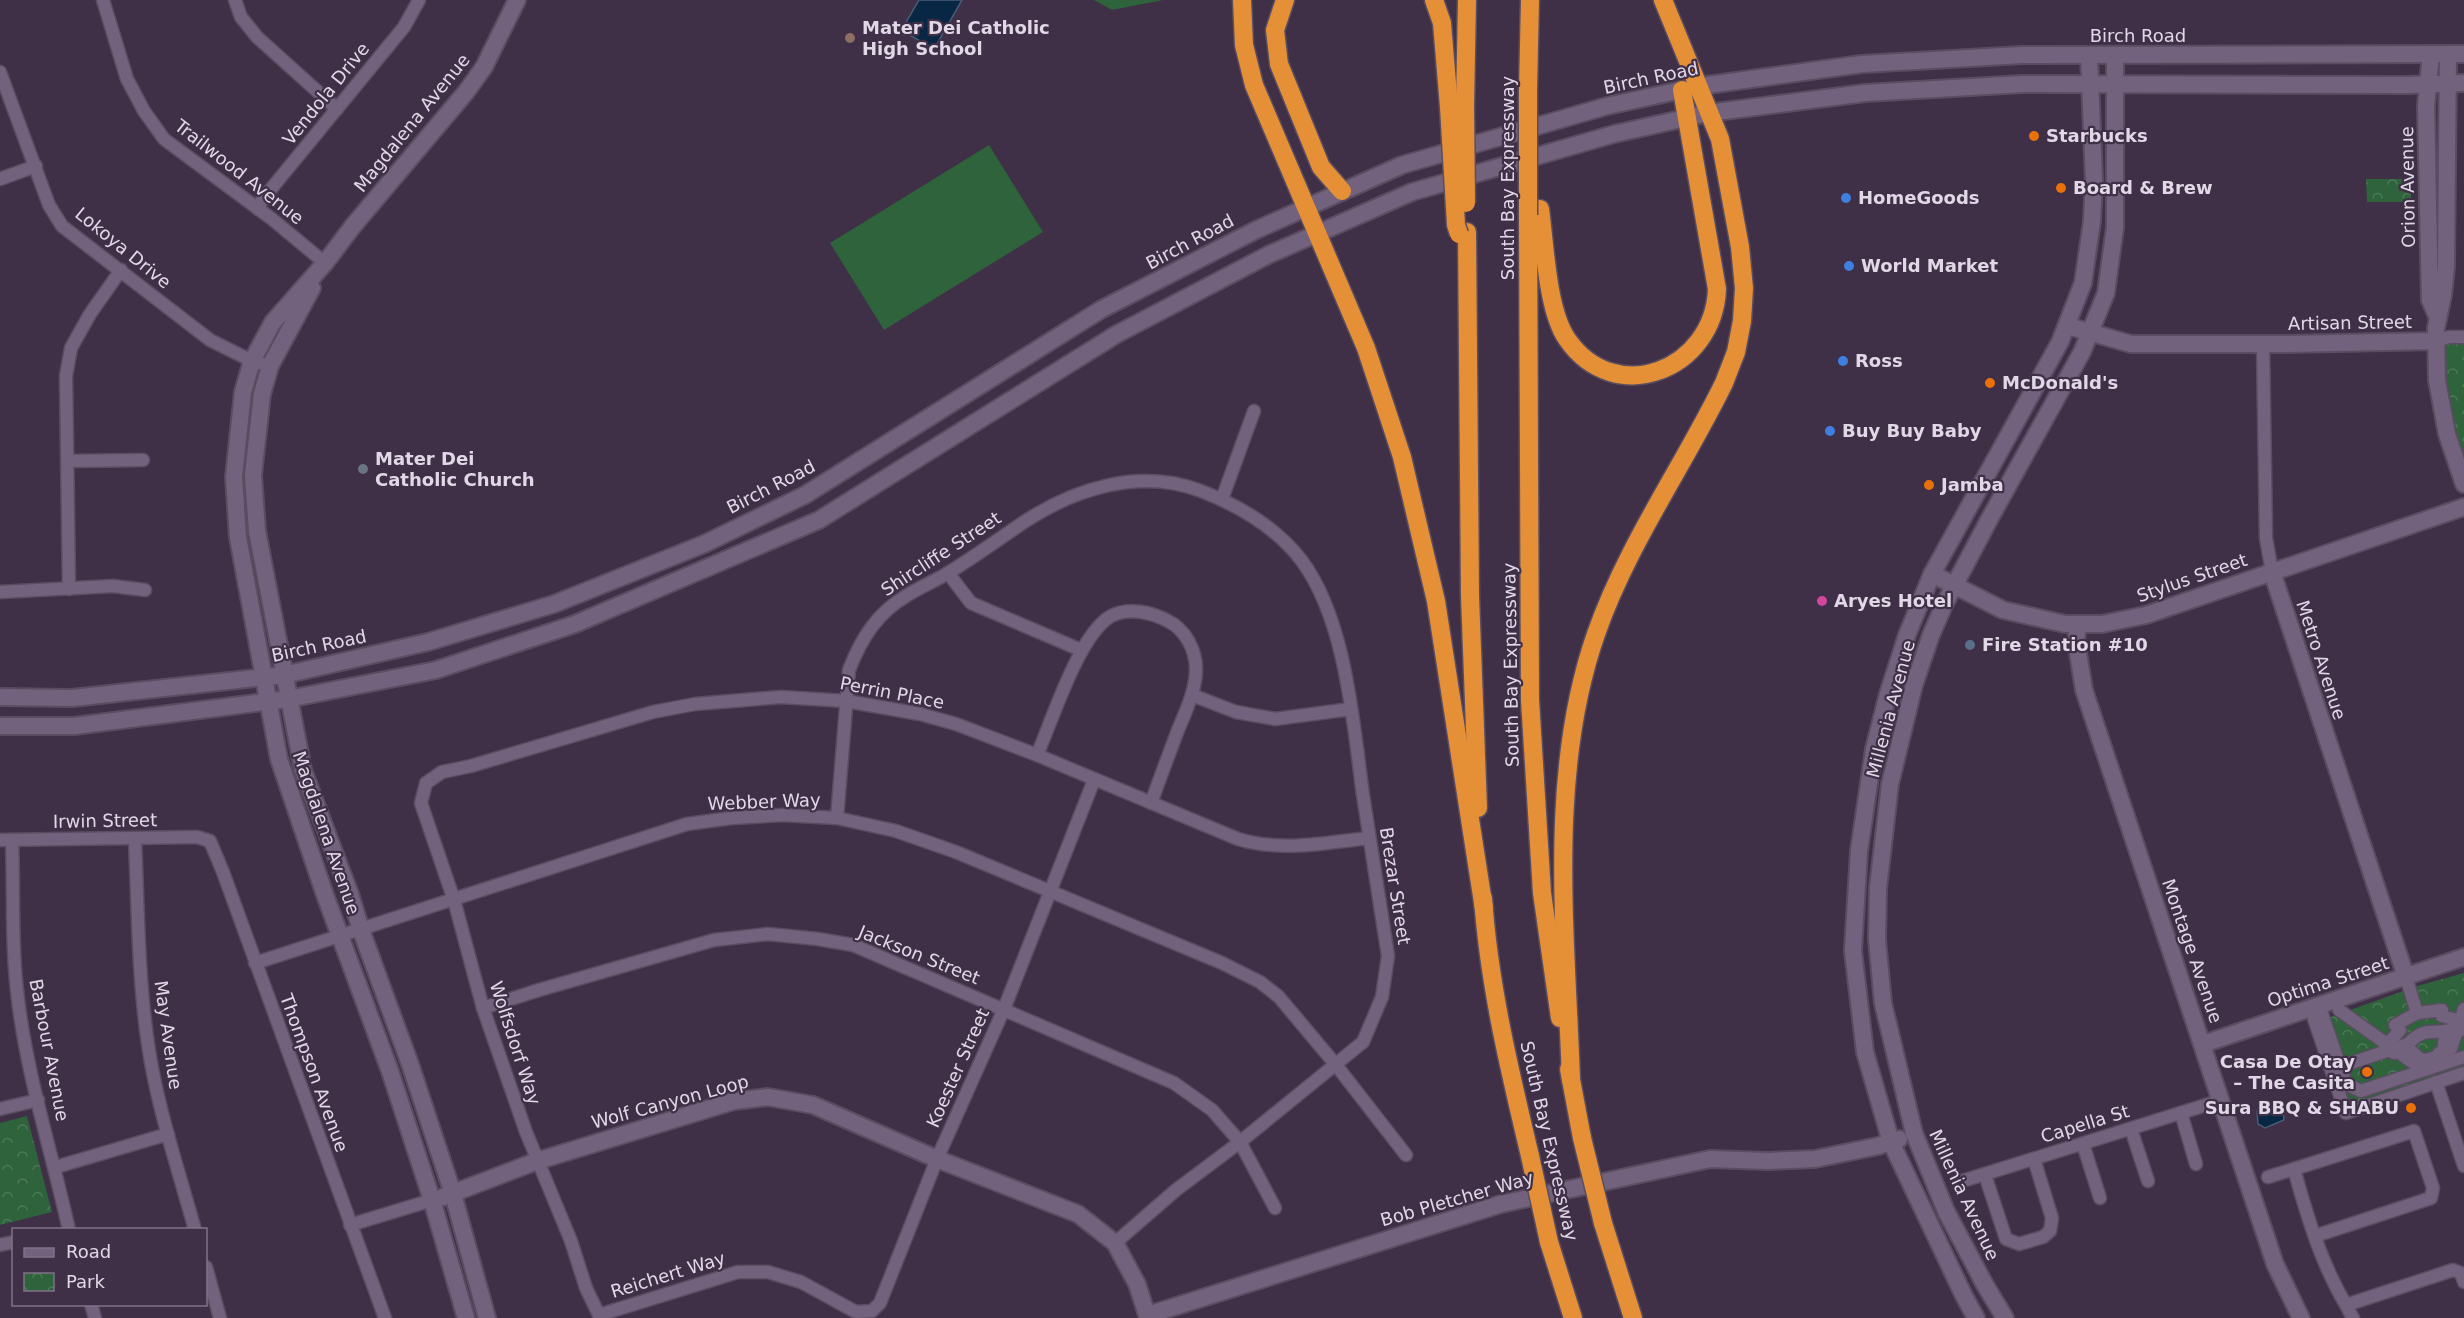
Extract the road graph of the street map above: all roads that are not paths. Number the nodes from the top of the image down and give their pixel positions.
1 (103, 0) edge
2 (235, 0) edge
3 (517, 0) edge
4 (1242, 0) edge
5 (1285, 0) edge
6 (1434, 0) edge
7 (1467, 0) edge
8 (1530, 0) edge
9 (1664, 0) edge
10 (416, 1) edge
11 (2448, 54) edge
12 (2089, 55) junction
13 (2115, 56) junction
14 (0, 72) edge
15 (2464, 83) edge
16 (2090, 84) junction
17 (2115, 84) junction
18 (2447, 84) junction
19 (2428, 85) junction
20 (1691, 88) junction
21 (1457, 106) junction
22 (337, 109) junction
23 (1708, 113) junction
24 (1688, 118) junction
25 (36, 166) junction
26 (0, 179) edge
27 (1342, 191) junction
28 (258, 208) junction
29 (1305, 208) junction
30 (1534, 212) junction
31 (1316, 234) junction
32 (326, 263) junction
33 (121, 270) junction
34 (2438, 318) junction
35 (2068, 326) junction
36 (2091, 333) junction
37 (2464, 337) edge
38 (2437, 341) junction
39 (2263, 344) junction
40 (252, 361) junction
41 (270, 366) junction
42 (1254, 411) dead end
43 (143, 460) dead end
44 (68, 461) junction
45 (2464, 484) edge
46 (1222, 499) junction
47 (2464, 507) edge
48 (2272, 572) junction
49 (948, 573) junction
50 (1932, 574) junction
51 (1955, 586) junction
52 (69, 589) junction
53 (145, 590) dead end
54 (0, 592) edge
55 (2078, 626) junction
56 (1081, 650) junction
57 (284, 675) junction
58 (264, 678) junction
59 (1192, 695) junction
60 (0, 697) edge
61 (288, 699) junction
62 (846, 701) junction
63 (269, 702) junction
64 (1351, 709) junction
65 (0, 726) edge
66 (1037, 755) junction
67 (432, 779) joint
68 (1094, 780) junction
69 (1151, 803) junction
70 (837, 818) junction
71 (1369, 838) junction
72 (6, 840) edge
73 (135, 840) junction
74 (210, 841) joint
75 (1856, 878) junction
76 (1878, 880) junction
77 (1051, 893) junction
78 (454, 900) junction
79 (1484, 909) junction
80 (361, 930) junction
81 (341, 936) junction
82 (2464, 957) edge
83 (0, 960) edge
84 (14, 961) junction
85 (255, 963) junction
86 (2406, 977) junction
87 (483, 1008) junction
88 (1004, 1009) junction
89 (2339, 1010) dead end
90 (2316, 1012) junction
91 (2417, 1013) junction
92 (2462, 1024) edge
93 (2203, 1044) junction
94 (2392, 1049) junction
95 (2464, 1056) edge
96 (2432, 1058) junction
97 (1336, 1065) junction
98 (2336, 1068) junction
99 (2464, 1072) edge
100 (1571, 1080) junction
101 (2438, 1081) junction
102 (38, 1100) junction
103 (2222, 1100) junction
104 (0, 1109) edge
105 (2181, 1113) junction
106 (2132, 1129) junction
107 (1914, 1133) junction
108 (168, 1134) junction
109 (1240, 1142) junction
110 (1891, 1142) junction
111 (2083, 1144) junction
112 (1406, 1155) dead end
113 (937, 1159) junction
114 (2034, 1159) junction
115 (537, 1161) junction
116 (2196, 1164) dead end
117 (2464, 1166) edge
118 (56, 1167) junction
119 (2294, 1169) junction
120 (1985, 1175) junction
121 (2268, 1177) dead end
122 (2148, 1181) dead end
123 (1959, 1182) dead end
124 (453, 1194) junction
125 (2100, 1198) dead end
126 (432, 1200) junction
127 (1275, 1208) dead end
128 (350, 1225) junction
129 (68, 1228) edge
130 (194, 1228) edge
131 (2315, 1236) junction
132 (1115, 1243) junction
133 (207, 1271) edge
134 (2464, 1282) edge
135 (880, 1303) joint
136 (2346, 1305) junction
137 (599, 1315) joint
138 (1998, 1316) edge
139 (1148, 1317) edge
140 (220, 1318) edge
141 (385, 1318) edge
142 (466, 1318) edge
143 (487, 1318) edge
144 (1573, 1318) edge
145 (1633, 1318) edge
146 (1976, 1318) edge
147 (2301, 1318) edge
148 (2353, 1318) edge

1 - 28 street, Trailwood Avenue
2 - 22 street
3 - 32 street, Magdalena Avenue
4 - 29 highway
5 - 27 highway
6 - 21 highway
7 - 21 highway
8 - 30 highway, South Bay Expressway, bridge
9 - 20 highway
10 - 22 street, Vendola Drive
11 - 13 street, Birch Road
11 - 18 street, Orion Avenue
11 - 19 street, Orion Avenue
12 - 13 street, Birch Road
12 - 16 street, Millenia Avenue
12 - 20 street, Birch Road
13 - 17 street, Millenia Avenue
14 - 25 street, Lokoya Drive
15 - 18 street
16 - 17 street
16 - 23 street
16 - 35 street, Millenia Avenue
17 - 19 street
17 - 36 street, Millenia Avenue
18 - 19 street
18 - 34 street, Orion Avenue
19 - 34 street, Orion Avenue
20 - 23 highway
20 - 24 highway
20 - 27 street, Birch Road
21 - 79 highway, South Bay Expressway, bridge
22 - 28 street, Vendola Drive
23 - 24 street
23 - 100 highway
24 - 30 highway
24 - 31 street
25 - 26 street
25 - 33 street, Lokoya Drive
27 - 29 street, Birch Road
28 - 32 street, Trailwood Avenue
29 - 31 highway
29 - 57 street, Birch Road
30 - 100 highway, South Bay Expressway
31 - 61 street
31 - 79 highway
32 - 40 street, Magdalena Avenue
32 - 41 street, Magdalena Avenue
33 - 40 street, Lokoya Drive
33 - 44 street
34 - 38 street, Orion Avenue
35 - 36 street
35 - 50 street, Millenia Avenue
36 - 39 street, Artisan Street
36 - 51 street, Millenia Avenue
37 - 38 street
38 - 39 street, Artisan Street
38 - 45 street, Orion Avenue
39 - 48 street, Metro Avenue
40 - 41 street, Lokoya Drive
40 - 58 street, Magdalena Avenue
41 - 57 street, Magdalena Avenue
42 - 46 street
43 - 44 street
44 - 52 street
46 - 49 street, Shircliffe Street
46 - 64 street, Brezar Street
47 - 48 street, Stylus Street
48 - 55 street, Stylus Street
48 - 86 street, Metro Avenue
49 - 56 street
49 - 62 street, Shircliffe Street
50 - 51 street, Stylus Street
50 - 75 street, Millenia Avenue
51 - 55 street, Stylus Street
51 - 76 street, Millenia Avenue
52 - 53 street
52 - 54 street
55 - 93 street, Montage Avenue
56 - 59 street
56 - 66 street
57 - 58 street, Birch Road
57 - 61 street, Magdalena Avenue
58 - 60 street, Birch Road
58 - 63 street, Magdalena Avenue
59 - 64 street
59 - 69 street
61 - 63 street
61 - 80 street, Magdalena Avenue
62 - 66 street, Perrin Place
62 - 67 street, Perrin Place
62 - 70 street, Shircliffe Street
63 - 65 street
63 - 81 street, Magdalena Avenue
64 - 71 street, Brezar Street
66 - 68 street, Perrin Place
67 - 78 street, Wolfsdorf Way
68 - 69 street, Perrin Place
68 - 77 street, Koester Street
69 - 71 street, Perrin Place
70 - 77 street, Webber Way
70 - 78 street, Webber Way
71 - 97 street, Brezar Street
72 - 73 street, Irwin Street
72 - 84 street, Barbour Avenue
73 - 74 street, Irwin Street
73 - 108 street, May Avenue
74 - 85 street, Thompson Avenue
75 - 76 street
75 - 110 street, Millenia Avenue
76 - 107 street, Millenia Avenue
77 - 88 street, Koester Street
77 - 97 street, Webber Way
78 - 80 street, Webber Way
78 - 87 street, Wolfsdorf Way
79 - 144 highway, South Bay Expressway, bridge
80 - 81 street, Webber Way
80 - 124 street, Magdalena Avenue
81 - 85 street, Webber Way
81 - 126 street, Magdalena Avenue
82 - 86 street, Optima Street
83 - 84 street
84 - 102 street, Barbour Avenue
85 - 128 street, Thompson Avenue
86 - 90 street, Optima Street
86 - 91 street
87 - 88 street, Jackson Street
87 - 115 street, Wolfsdorf Way
88 - 109 street, Jackson Street
88 - 113 street, Koester Street
89 - 94 street
90 - 93 street, Optima Street
90 - 98 street
91 - 92 street
91 - 94 street
92 - 94 street
92 - 96 street
93 - 103 street, Montage Avenue
94 - 96 street
94 - 98 street
95 - 96 street
96 - 98 street
96 - 101 street
97 - 109 street, Brezar Street
97 - 112 street, Webber Way
98 - 101 street
99 - 101 street
100 - 145 highway, South Bay Expressway, bridge
101 - 117 street
102 - 104 street
102 - 118 street, Barbour Avenue
103 - 105 street, Capella St
103 - 147 street, Montage Avenue
105 - 106 street, Capella St
105 - 116 street
106 - 111 street, Capella St
106 - 122 street
107 - 110 street, Bob Pletcher Way
107 - 138 street, Millenia Avenue
108 - 118 street
108 - 130 street, May Avenue
109 - 127 street, Jackson Street
109 - 132 street, Brezar Street
110 - 139 street, Bob Pletcher Way
110 - 146 street, Millenia Avenue
111 - 114 street, Capella St
111 - 125 street
113 - 115 street, Wolf Canyon Loop
113 - 132 street, Wolf Canyon Loop
113 - 135 street, Koester Street
114 - 120 street, Capella St
114 - 120 street
115 - 124 street, Wolf Canyon Loop
115 - 137 street, Wolfsdorf Way
118 - 129 street, Barbour Avenue
119 - 121 street
119 - 131 street
119 - 131 street
120 - 123 street, Capella St
124 - 126 street, Wolf Canyon Loop
124 - 143 street, Magdalena Avenue
126 - 128 street, Wolf Canyon Loop
126 - 142 street, Magdalena Avenue
128 - 141 street, Thompson Avenue
131 - 136 street
132 - 139 street, Wolf Canyon Loop
133 - 140 street
134 - 136 street
135 - 137 street, Reichert Way
136 - 148 street

